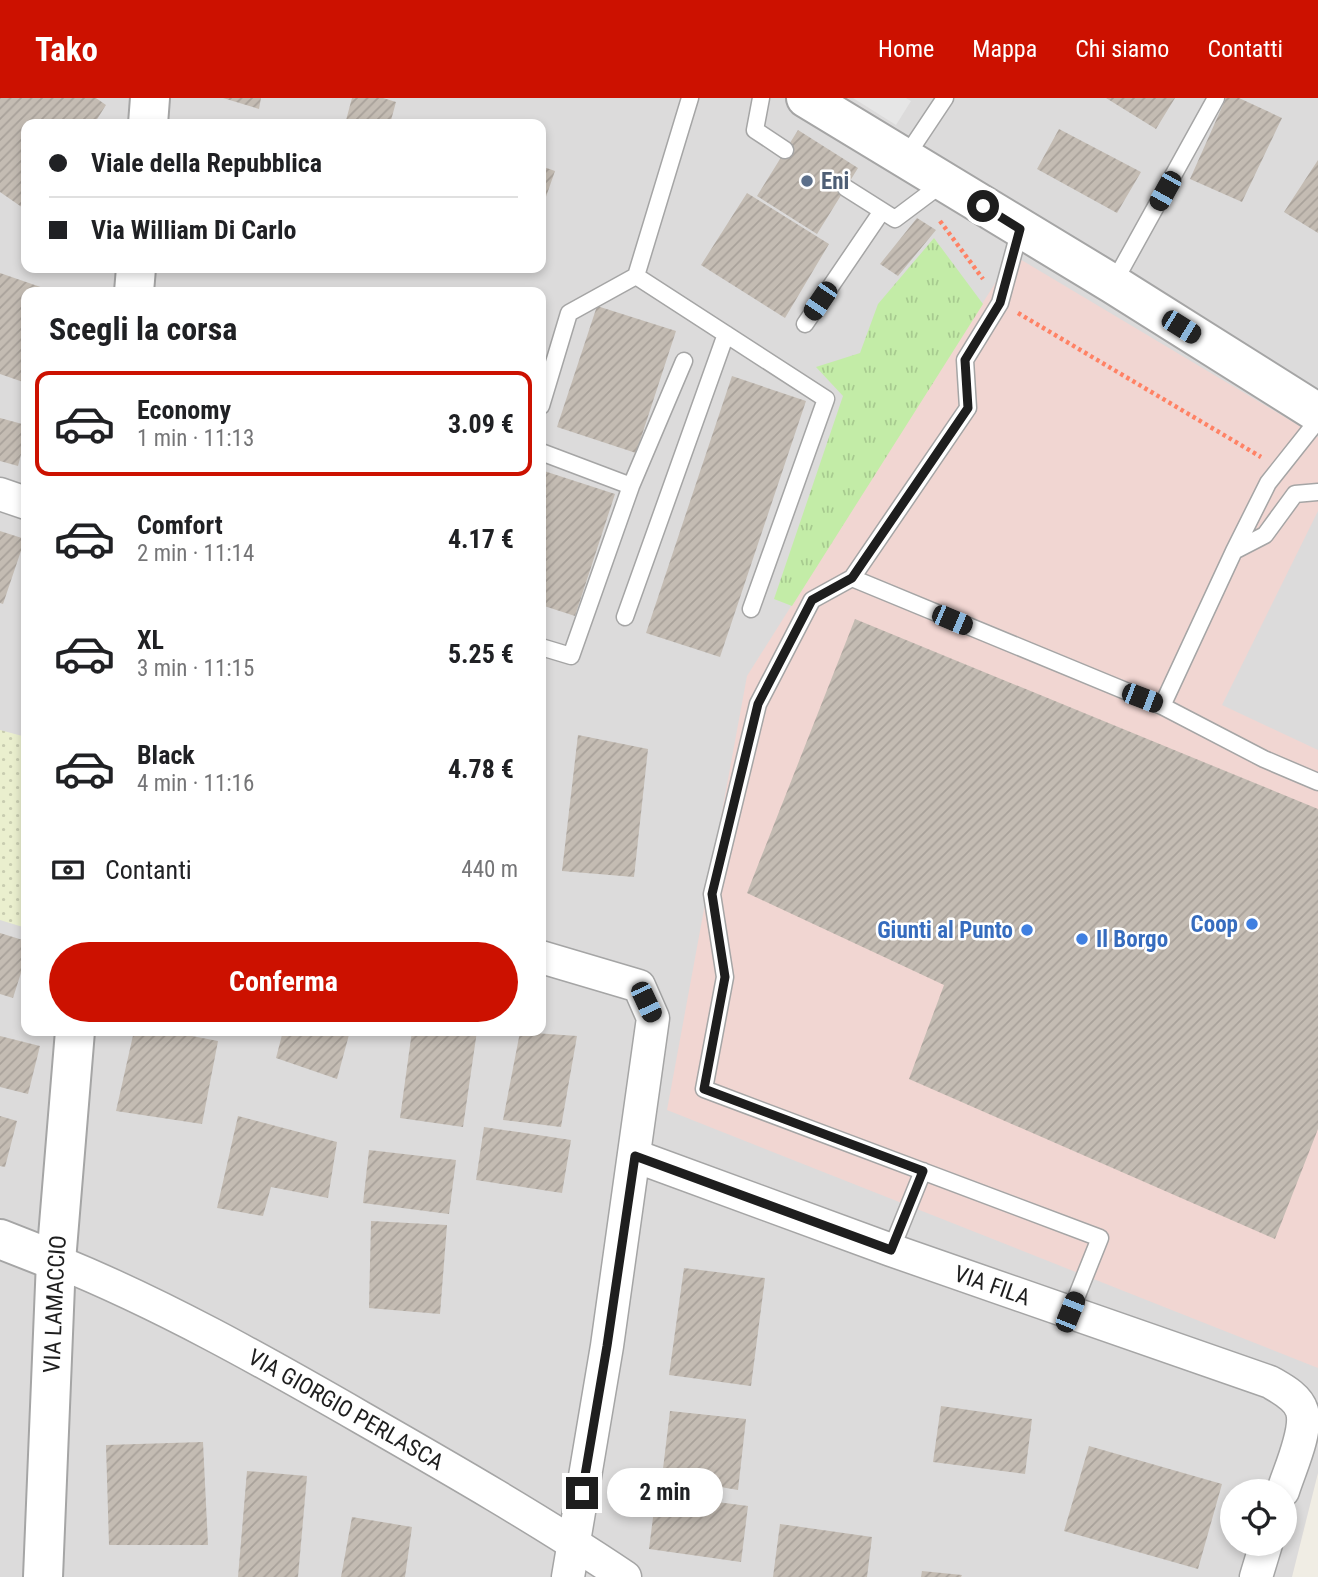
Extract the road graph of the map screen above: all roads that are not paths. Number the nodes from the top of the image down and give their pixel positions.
1 (150, 98) edge
2 (690, 98) edge
3 (761, 98) edge
4 (806, 98) edge
5 (945, 98) edge
6 (1216, 98) edge
7 (148, 119) edge
8 (786, 150) dead end
9 (905, 158) junction
10 (846, 188) dead end
11 (934, 190) junction
12 (882, 211) junction
13 (1020, 229) junction
14 (636, 276) junction
15 (1113, 284) junction
16 (805, 324) dead end
17 (726, 334) junction
18 (684, 361) dead end
19 (546, 389) edge
20 (1318, 414) edge
21 (1318, 420) edge
22 (546, 454) edge
23 (631, 486) junction
24 (1318, 492) edge
25 (0, 494) edge
26 (21, 501) edge
27 (1234, 551) junction
28 (852, 578) junction
29 (751, 609) dead end
30 (625, 617) dead end
31 (546, 649) edge
32 (1162, 706) junction
33 (1318, 782) edge
34 (546, 958) edge
35 (75, 1036) edge
36 (635, 1156) junction
37 (923, 1171) junction
38 (0, 1239) edge
39 (891, 1250) junction
40 (56, 1261) junction
41 (1070, 1312) junction
42 (1287, 1479) edge
43 (573, 1542) junction
44 (1262, 1556) edge
45 (43, 1577) edge
46 (568, 1577) edge
47 (625, 1577) edge
48 (1256, 1577) edge

1 - 7 street
2 - 14 lane
3 - 8 lane
4 - 9 street
5 - 9 lane
6 - 15 lane
9 - 11 street
10 - 12 lane
11 - 12 lane
11 - 13 street
12 - 16 lane
13 - 15 street
13 - 28 lane
14 - 17 lane
14 - 19 lane
15 - 20 street
17 - 29 lane
17 - 30 lane
18 - 23 lane
21 - 27 lane
22 - 23 lane
23 - 31 lane
24 - 27 lane
25 - 26 street
27 - 32 lane
28 - 32 lane
28 - 37 lane
32 - 33 lane
34 - 36 street
35 - 40 street, VIA LAMACCIO
36 - 39 street, VIA FILA
36 - 43 street
37 - 39 lane
37 - 41 lane
38 - 40 street
39 - 41 street, VIA FILA
40 - 43 street, VIA GIORGIO PERLASCA
40 - 45 street, VIA LAMACCIO
41 - 42 street, VIA FILA
43 - 46 street
43 - 47 street, VIA GIORGIO PERLASCA
44 - 48 street

